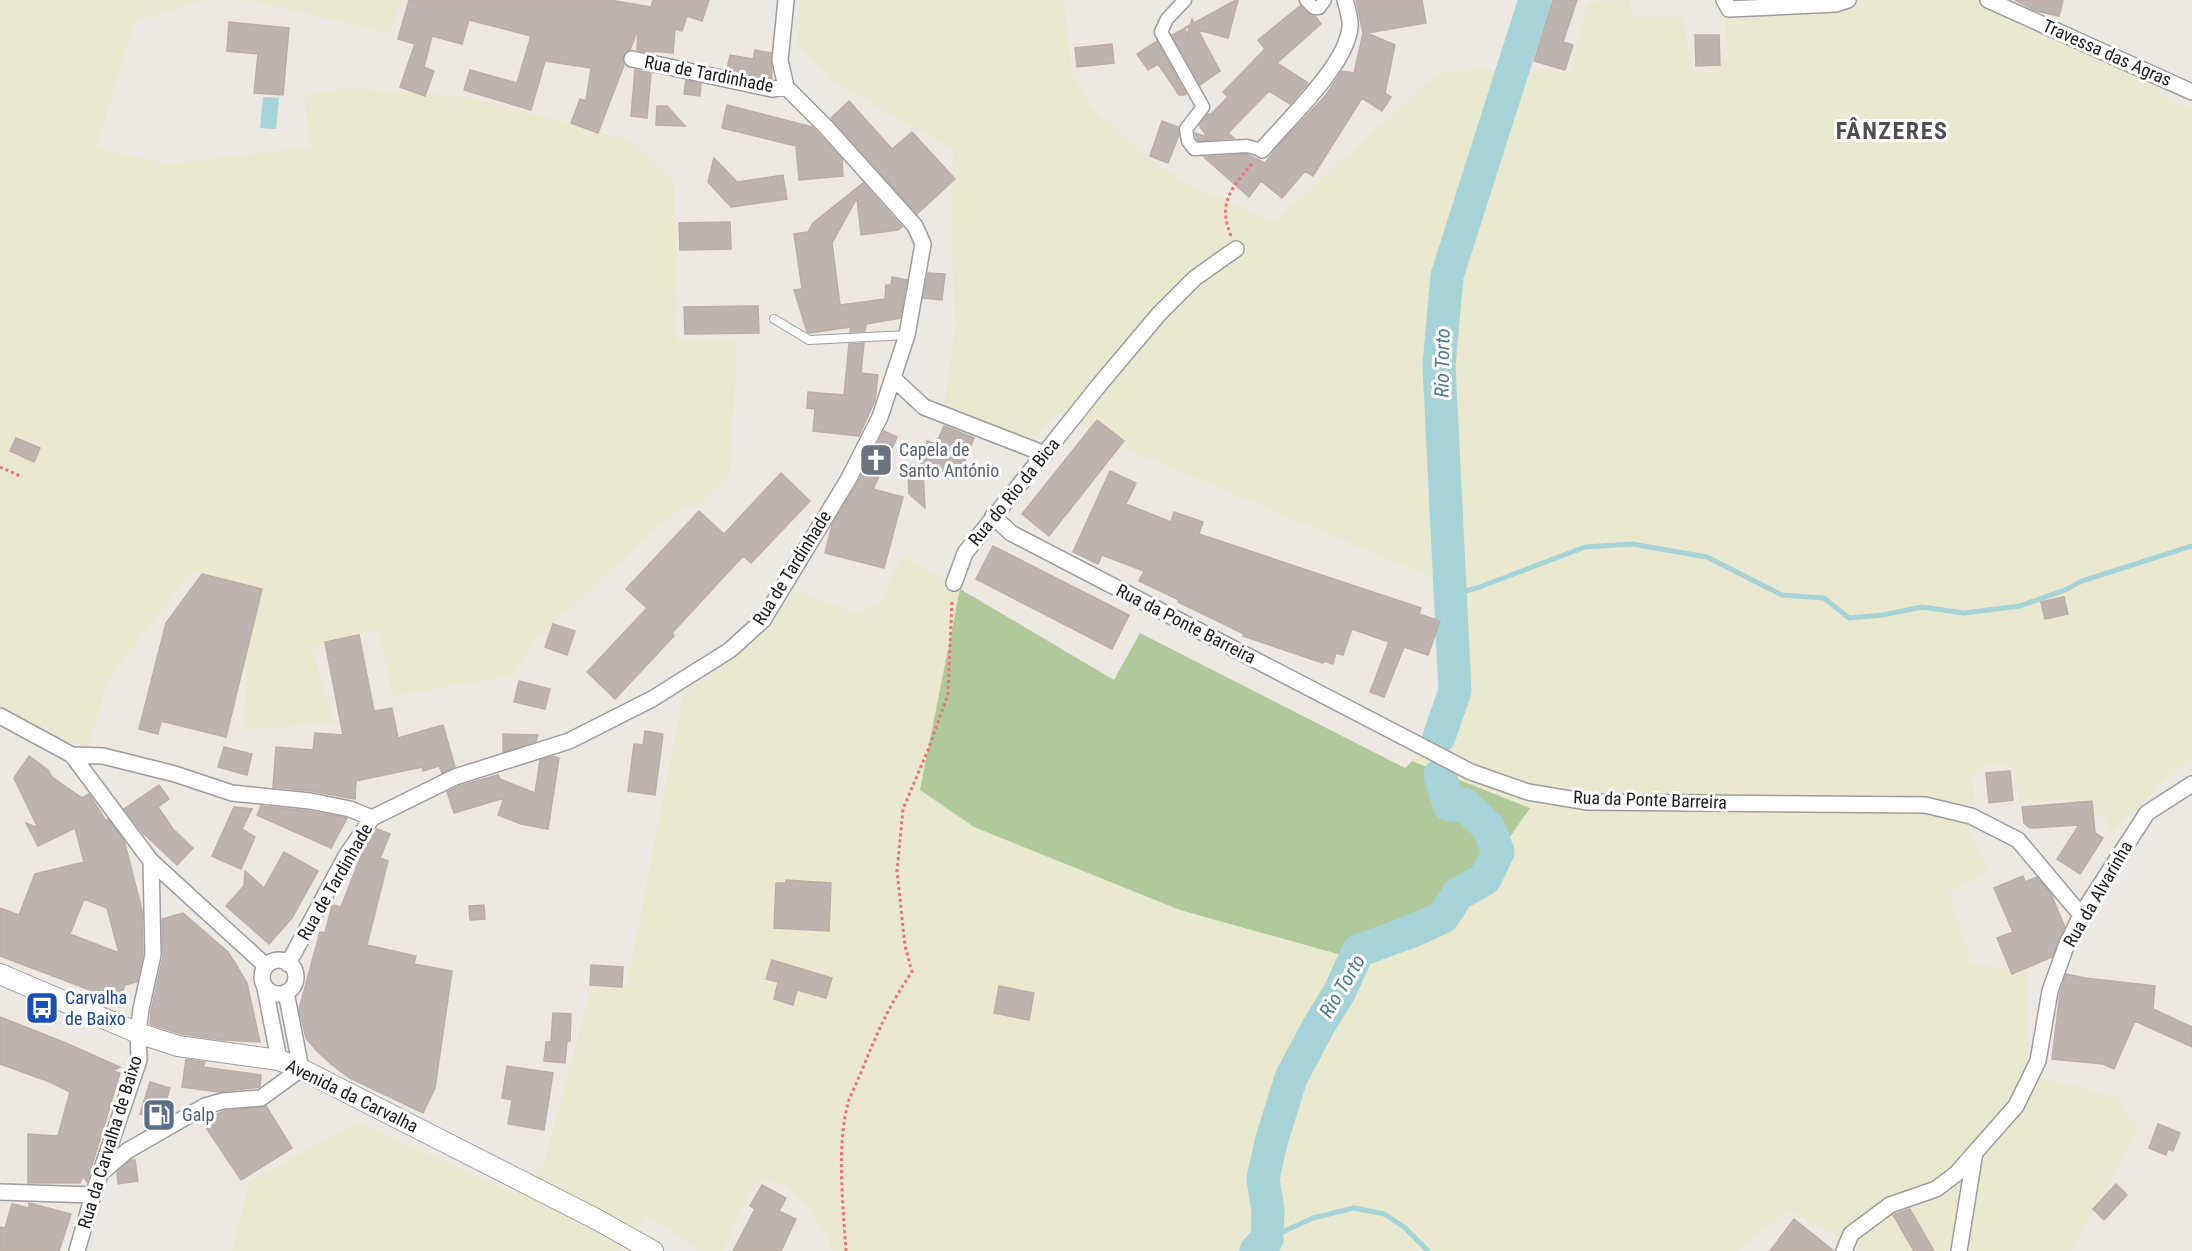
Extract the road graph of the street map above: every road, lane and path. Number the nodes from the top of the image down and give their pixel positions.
1 (786, 0) edge
2 (1185, 0) edge
3 (1306, 0) edge
4 (1325, 0) edge
5 (1345, 0) edge
6 (1724, 0) edge
7 (1848, 0) edge
8 (1988, 0) edge
9 (632, 58) dead end
10 (786, 87) junction
11 (2192, 92) edge
12 (1262, 150) junction
13 (1236, 249) joint
14 (774, 319) dead end
15 (907, 335) junction
16 (894, 380) junction
17 (1045, 454) junction
18 (0, 467) edge
19 (21, 477) dead end
20 (993, 516) junction
21 (954, 583) joint
22 (0, 716) edge
23 (72, 755) junction
24 (2192, 784) edge
25 (372, 818) junction
26 (151, 861) junction
27 (2082, 915) junction
28 (288, 964) junction
29 (266, 966) junction
30 (0, 974) edge
31 (265, 987) junction
32 (286, 992) junction
33 (138, 1033) junction
34 (279, 1060) junction
35 (301, 1069) junction
36 (1975, 1152) junction
37 (100, 1174) junction
38 (0, 1192) edge
39 (93, 1195) junction
40 (77, 1251) edge
41 (653, 1251) edge
42 (846, 1251) edge
43 (1844, 1251) edge
44 (1959, 1251) edge

1 - 10 street, Rua de Tardinhade
2 - 12 street
3 - 4 street
5 - 12 street
6 - 7 street
8 - 11 street, Travessa das Agras
9 - 10 street, Rua de Tardinhade
10 - 15 street, Rua de Tardinhade
12 - 13 path
13 - 17 street, Rua do Rio da Bica
14 - 15 lane
15 - 16 street, Rua de Tardinhade
16 - 17 street
16 - 25 street, Rua de Tardinhade
17 - 20 street, Rua do Rio da Bica
18 - 19 path
20 - 21 street, Rua do Rio da Bica
20 - 27 street, Rua da Ponte Barreira
21 - 42 path
22 - 23 street
23 - 25 street
23 - 26 street
24 - 27 street, Rua da Alvarinha
25 - 28 street, Rua de Tardinhade
26 - 29 street
26 - 33 street, Rua da Carvalha de Baixo
27 - 36 street, Rua da Alvarinha
28 - 29 street
28 - 32 street
29 - 31 street
30 - 33 street, Avenida da Carvalha
31 - 32 street
31 - 34 street
32 - 35 street
33 - 34 street, Avenida da Carvalha
33 - 37 street, Rua da Carvalha de Baixo
34 - 35 street, Avenida da Carvalha
35 - 37 street
35 - 41 street, Avenida da Carvalha
36 - 43 street, Rua da Alvarinha
36 - 44 street
37 - 39 street, Rua da Carvalha de Baixo
38 - 39 street
39 - 40 street, Rua da Carvalha de Baixo

